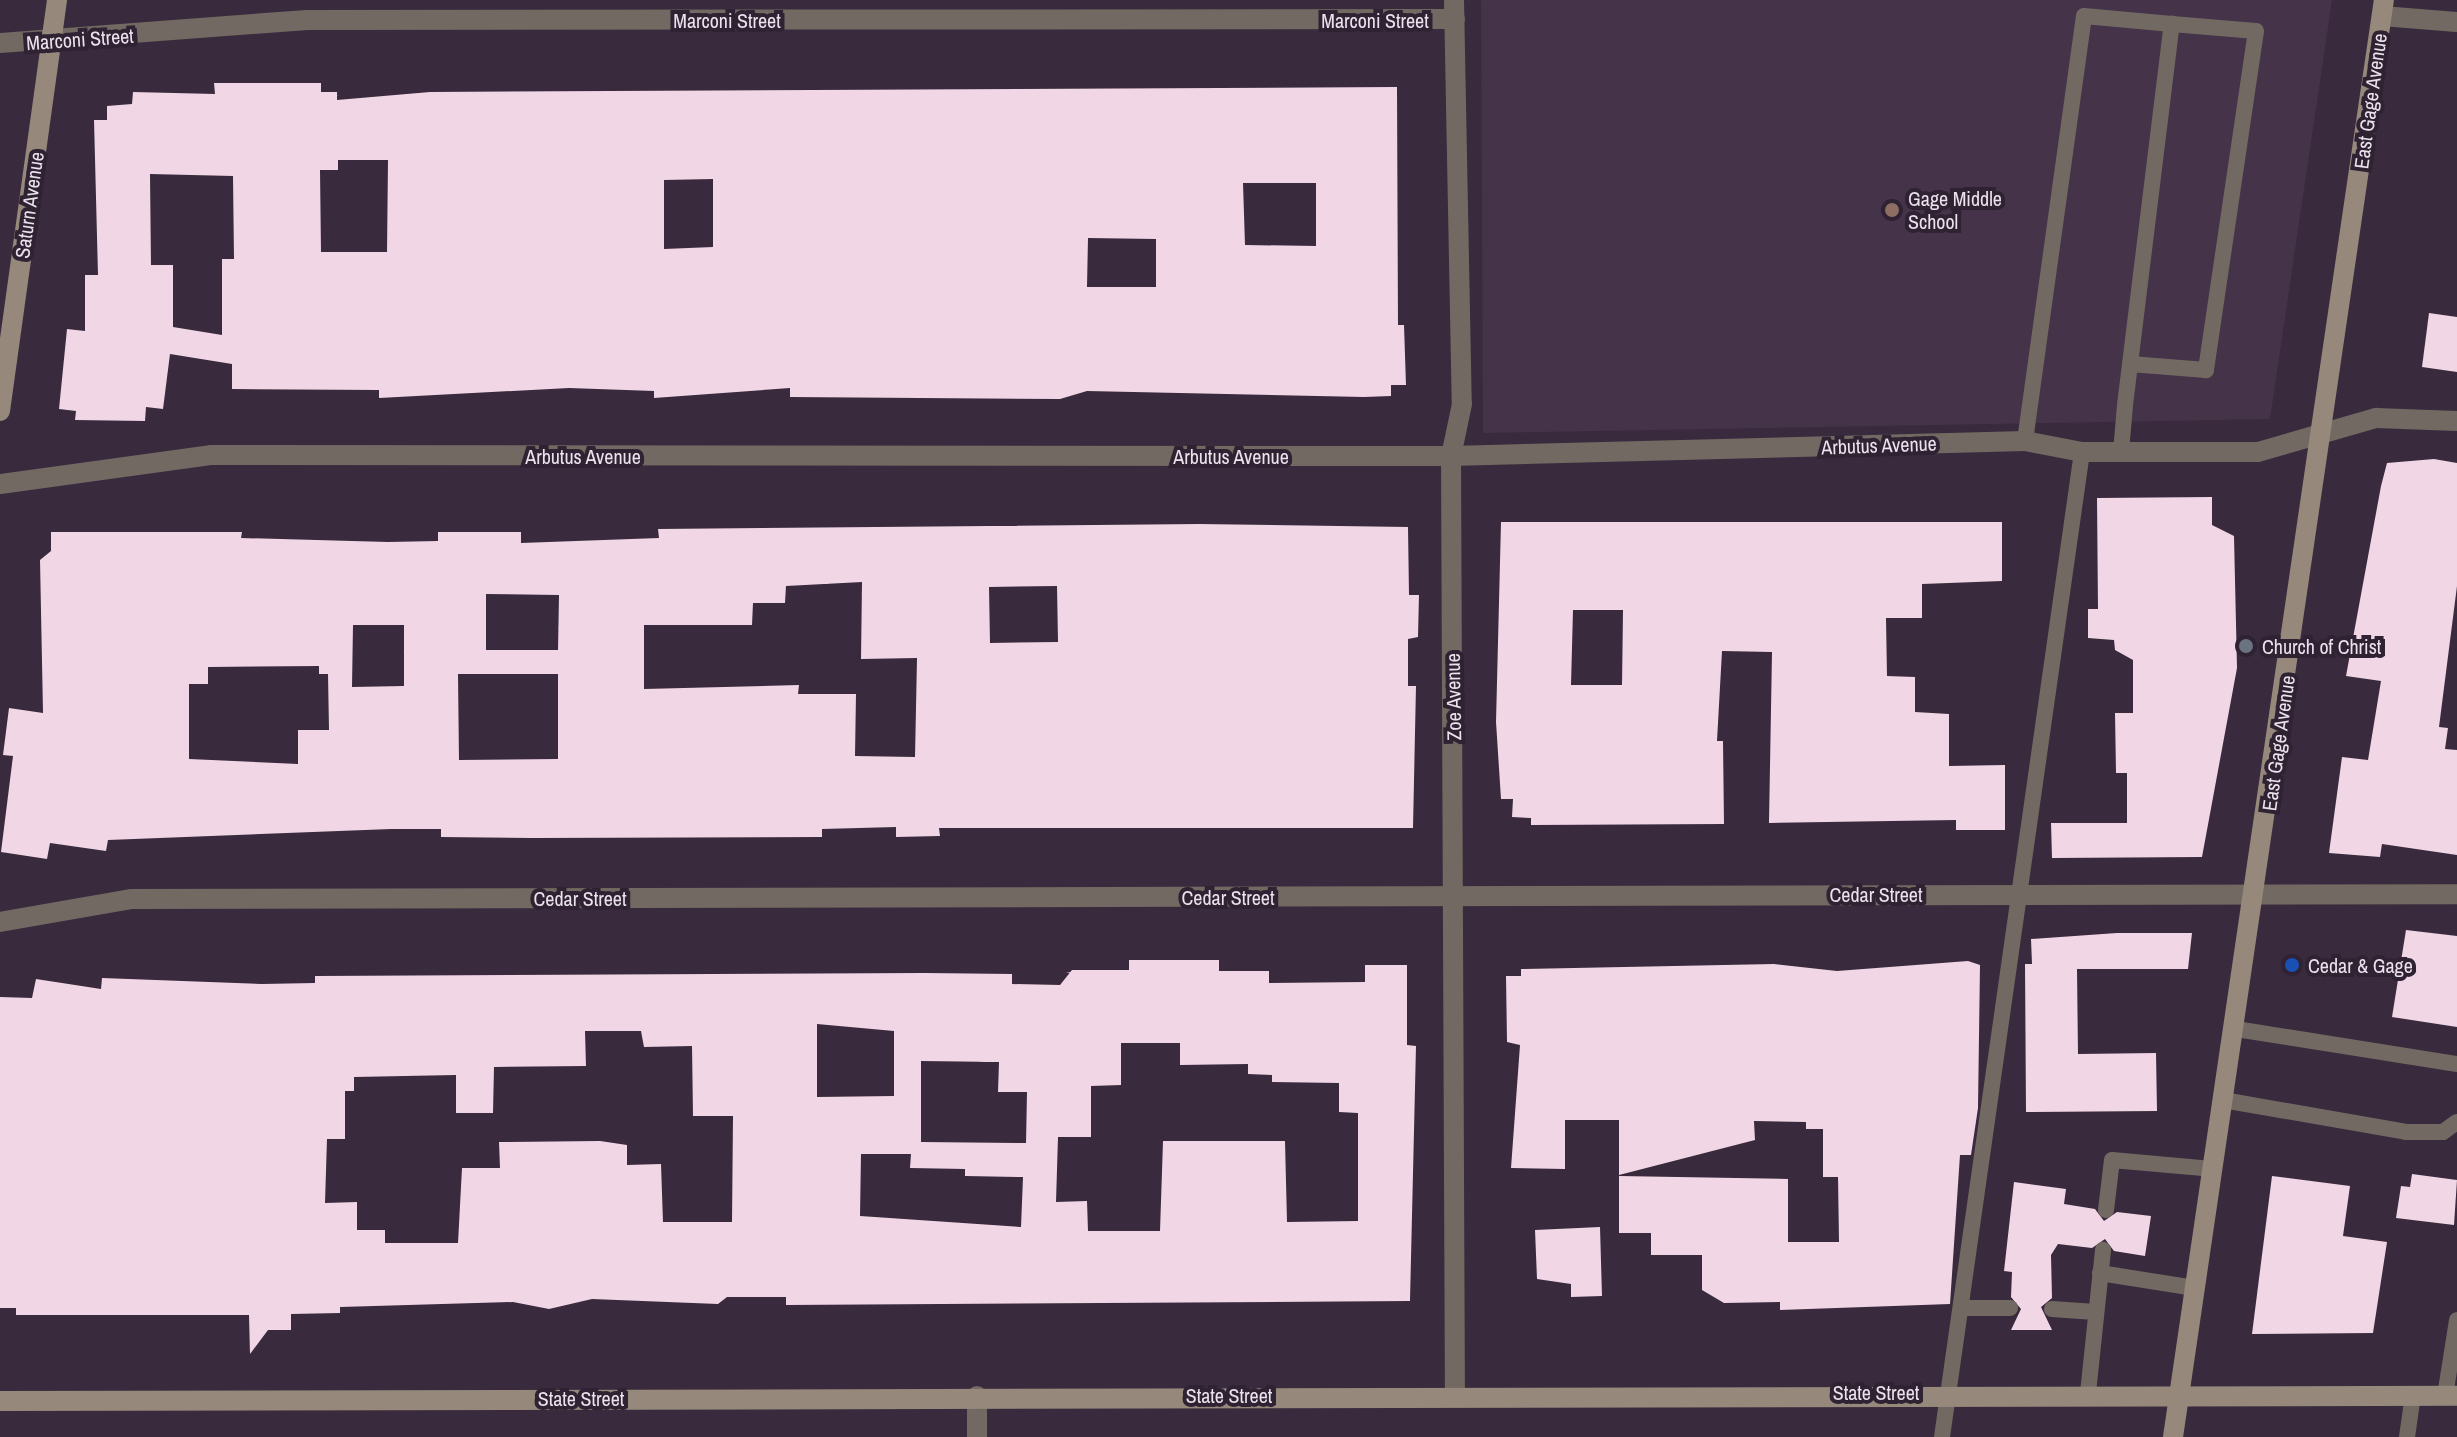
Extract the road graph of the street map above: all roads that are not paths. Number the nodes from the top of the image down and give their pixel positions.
1 (57, 0) edge
2 (2383, 8) edge
3 (1455, 10) edge
4 (2457, 22) edge
5 (2172, 24) junction
6 (0, 43) edge
7 (52, 44) junction
8 (2130, 364) junction
9 (0, 411) edge
10 (2457, 421) edge
11 (2325, 431) junction
12 (2025, 441) junction
13 (2082, 452) junction
14 (2121, 452) junction
15 (1451, 456) junction
16 (0, 484) edge
17 (2256, 893) junction
18 (2024, 894) junction
19 (2457, 894) edge
20 (1455, 896) junction
21 (0, 922) edge
22 (2236, 1029) junction
23 (2457, 1064) edge
24 (2223, 1100) junction
25 (2457, 1122) edge
26 (2212, 1169) junction
27 (2106, 1210) dead end
28 (2103, 1250) dead end
29 (2100, 1273) junction
30 (2195, 1288) junction
31 (1961, 1308) junction
32 (2010, 1308) dead end
33 (2052, 1309) dead end
34 (2095, 1312) junction
35 (2457, 1320) edge
36 (1948, 1391) junction
37 (2088, 1393) junction
38 (1455, 1394) junction
39 (2179, 1394) junction
40 (2413, 1395) junction
41 (977, 1396) junction
42 (2451, 1396) edge
43 (0, 1401) edge
44 (977, 1437) edge
45 (1942, 1437) edge
46 (2173, 1437) edge
47 (2407, 1437) edge

1 - 7 main road, Saturn Avenue
2 - 4 street
2 - 11 main road, East Gage Avenue
3 - 7 street, Marconi Street
3 - 15 street, Zoe Avenue
5 - 8 lane
5 - 8 lane
5 - 12 lane
6 - 7 street, Marconi Street
7 - 9 main road, Saturn Avenue
8 - 14 lane
10 - 11 street, Arbutus Avenue
11 - 14 street, Arbutus Avenue
11 - 17 main road, East Gage Avenue
12 - 13 street, Arbutus Avenue
12 - 15 street, Arbutus Avenue
13 - 14 street, Arbutus Avenue
13 - 18 lane
15 - 16 street, Arbutus Avenue
15 - 20 street, Zoe Avenue
17 - 18 street, Cedar Street
17 - 19 street, Cedar Street
17 - 22 main road, East Gage Avenue
18 - 20 street, Cedar Street
18 - 31 lane
20 - 21 street, Cedar Street
20 - 38 street, Zoe Avenue
22 - 23 lane
22 - 24 main road, East Gage Avenue
24 - 25 lane
24 - 26 main road, East Gage Avenue
26 - 27 lane
26 - 30 main road, East Gage Avenue
28 - 29 lane
29 - 30 lane
29 - 34 lane
30 - 39 main road, East Gage Avenue
31 - 32 lane
31 - 36 lane
33 - 34 lane
34 - 37 lane
35 - 42 lane
36 - 37 main road, State Street
36 - 38 main road, State Street
36 - 45 lane
37 - 39 main road, State Street
38 - 41 main road, State Street
39 - 40 main road, State Street
39 - 46 main road, East Gage Avenue
40 - 42 main road, State Street
40 - 47 lane
41 - 43 main road, State Street
41 - 44 street

